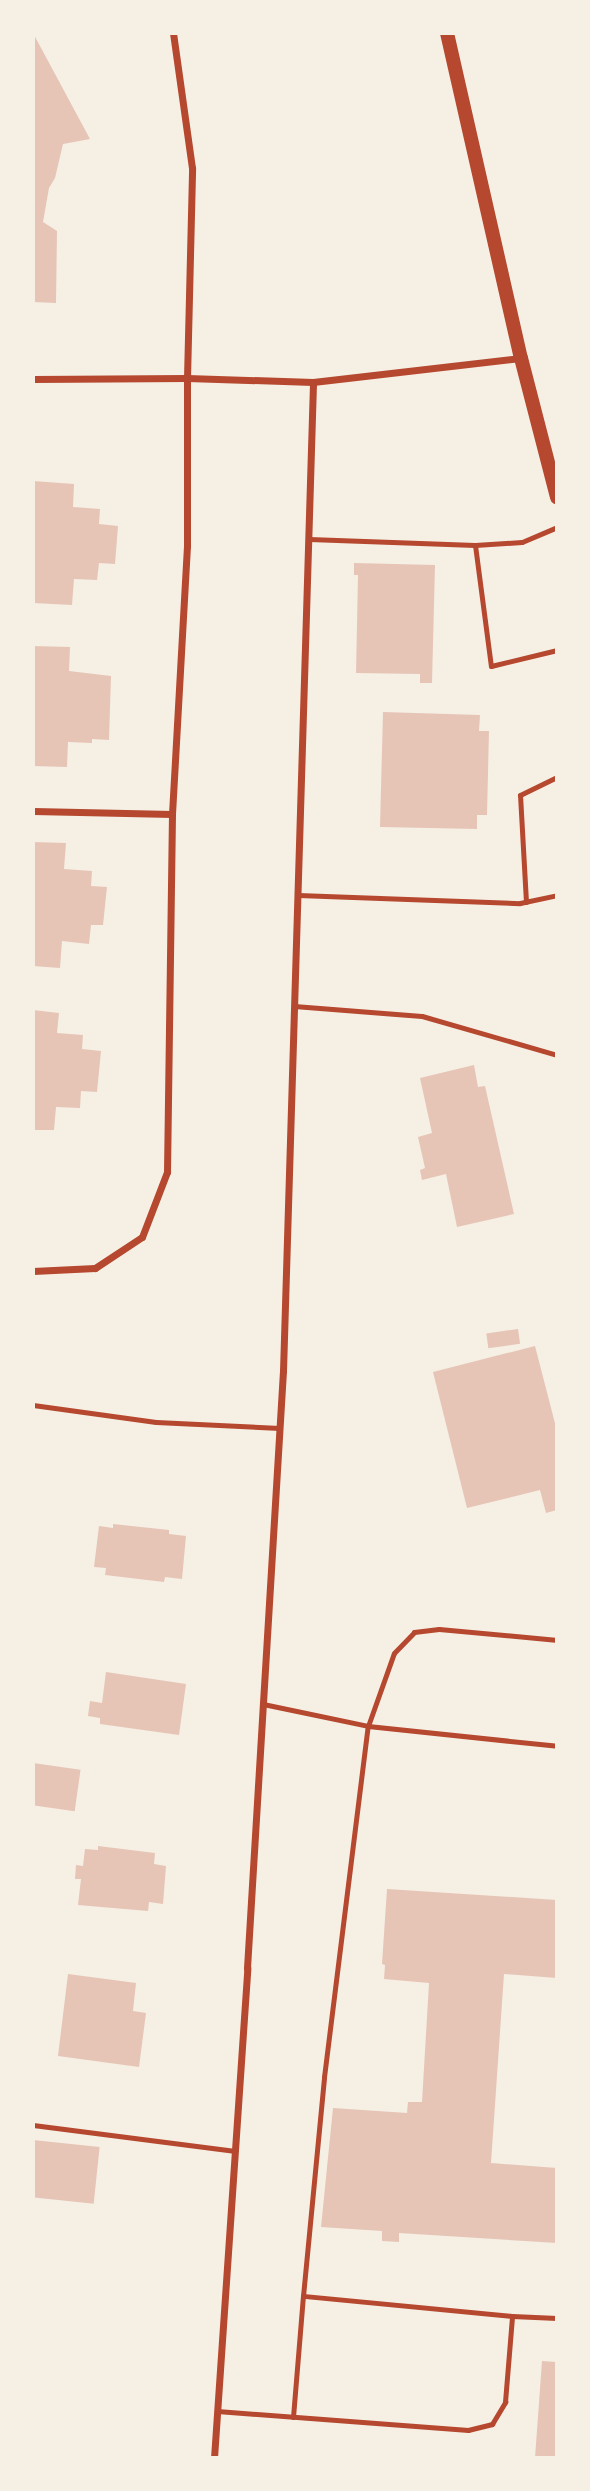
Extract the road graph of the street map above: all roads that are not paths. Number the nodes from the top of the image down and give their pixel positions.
1 (173, 33) edge
2 (447, 33) edge
3 (521, 358) junction
4 (187, 378) junction
5 (33, 379) edge
6 (313, 382) junction
7 (557, 497) edge
8 (557, 527) edge
9 (309, 539) junction
10 (475, 545) junction
11 (557, 650) edge
12 (557, 777) edge
13 (33, 811) edge
14 (172, 814) junction
15 (298, 895) junction
16 (557, 895) edge
17 (526, 902) junction
18 (294, 1006) junction
19 (557, 1055) edge
20 (33, 1271) edge
21 (33, 1405) edge
22 (280, 1428) junction
23 (557, 1640) edge
24 (263, 1704) junction
25 (368, 1726) junction
26 (557, 1746) edge
27 (33, 2125) edge
28 (235, 2151) junction
29 (303, 2296) junction
30 (512, 2316) junction
31 (557, 2318) edge
32 (217, 2411) junction
33 (293, 2417) junction
34 (214, 2458) edge

1 - 4 street
2 - 3 main road
3 - 6 street
3 - 7 main road
4 - 5 street
4 - 6 street
4 - 14 street
6 - 9 street
8 - 10 lane
9 - 10 lane
9 - 15 street
10 - 11 lane
12 - 17 lane
13 - 14 street
14 - 20 street
15 - 17 lane
15 - 18 street
16 - 17 lane
18 - 19 lane
18 - 22 street
21 - 22 lane
22 - 24 street
23 - 25 lane
24 - 25 lane
24 - 28 street
25 - 26 lane
25 - 29 lane
27 - 28 lane
28 - 32 street
29 - 30 lane
29 - 33 lane
30 - 31 lane
30 - 33 lane
32 - 33 lane
32 - 34 street

